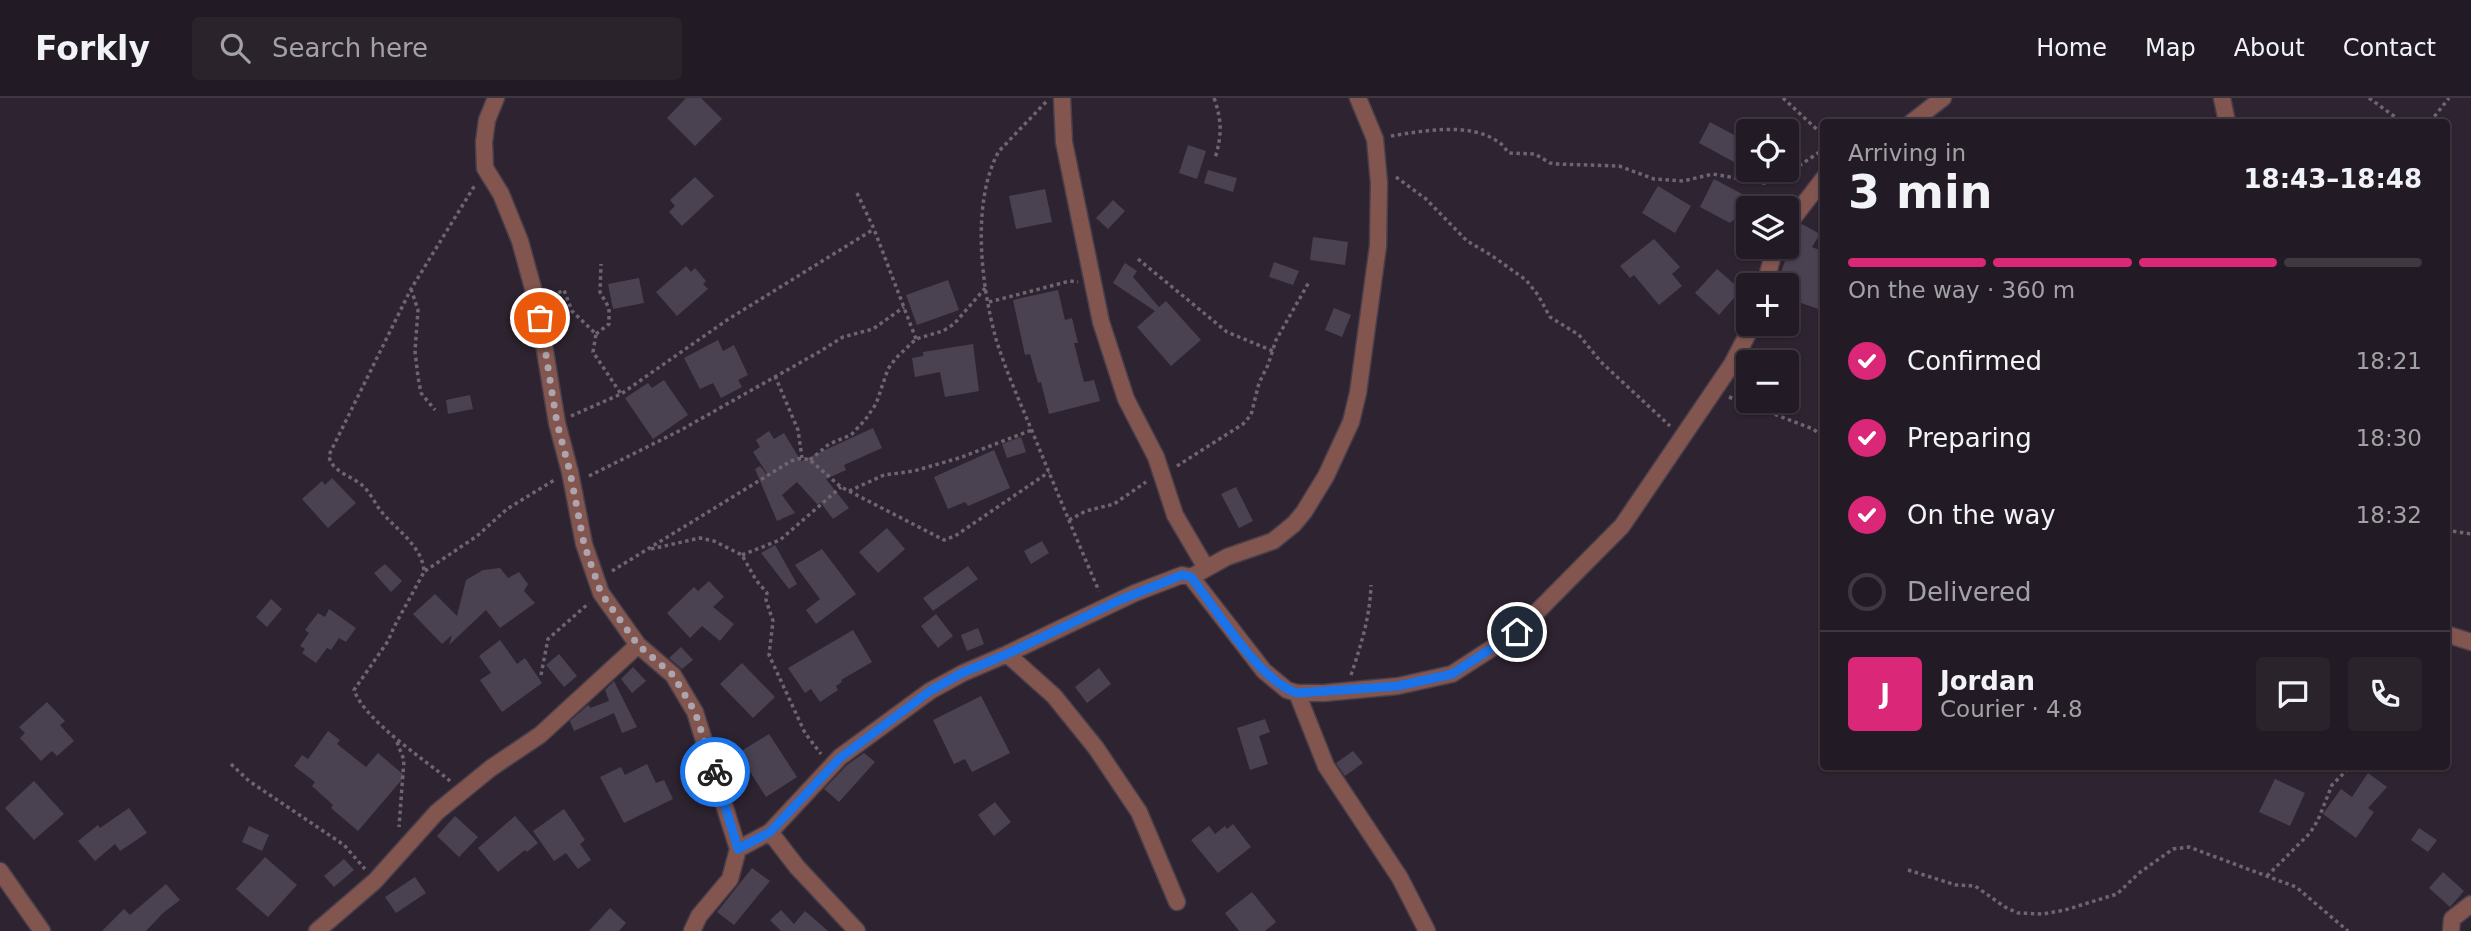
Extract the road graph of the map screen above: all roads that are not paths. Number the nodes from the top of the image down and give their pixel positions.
1 (496, 98) edge
2 (1062, 98) edge
3 (1358, 98) edge
4 (1943, 98) edge
5 (2222, 98) edge
6 (1916, 119) edge
7 (2226, 119) edge
8 (1820, 183) edge
9 (1799, 208) edge
10 (1747, 336) edge
11 (1206, 568) junction
12 (1191, 577) junction
13 (2450, 635) edge
14 (2471, 642) edge
15 (638, 645) junction
16 (1007, 654) junction
17 (1297, 693) junction
18 (770, 832) junction
19 (738, 849) junction
20 (0, 871) edge
21 (1177, 902) dead end
22 (2471, 904) edge
23 (42, 931) edge
24 (317, 931) edge
25 (692, 931) edge
26 (857, 931) edge
27 (1427, 931) edge
28 (2451, 931) edge

1 - 15 street
2 - 11 street
3 - 11 street
4 - 6 street
5 - 7 street
8 - 9 street
10 - 17 street
11 - 12 street
12 - 16 street
12 - 17 street
13 - 14 street
15 - 19 street
15 - 24 street
16 - 18 street
16 - 21 street
17 - 27 street
18 - 19 street
18 - 26 street
19 - 25 street
20 - 23 street
22 - 28 street

